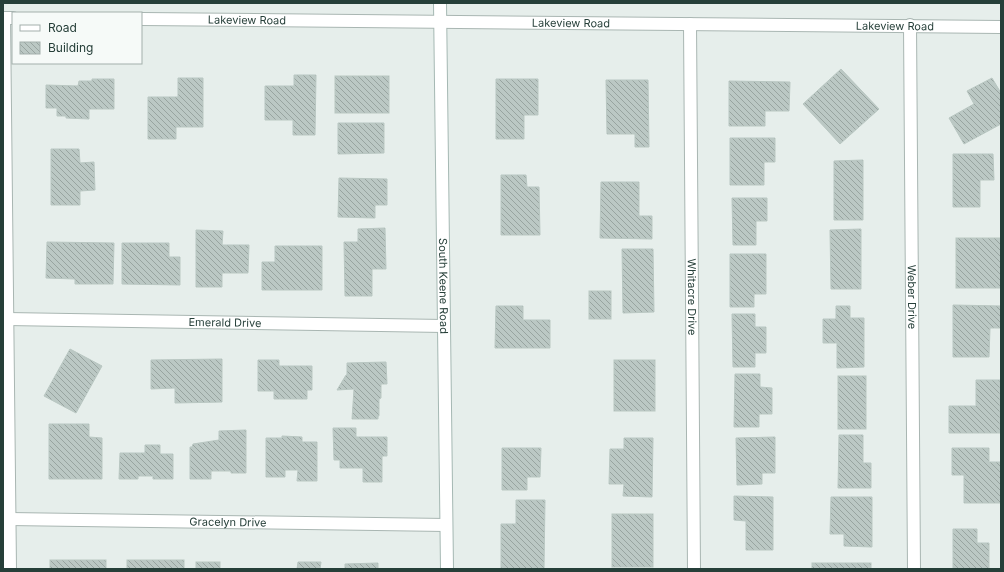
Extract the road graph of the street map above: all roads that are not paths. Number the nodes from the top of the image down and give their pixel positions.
1 (440, 3) edge
2 (7, 18) edge
3 (142, 19) edge
4 (440, 22) junction
5 (690, 24) junction
6 (910, 25) junction
7 (1001, 27) edge
8 (5, 245) edge
9 (7, 319) junction
10 (444, 326) junction
11 (9, 519) junction
12 (446, 525) junction
13 (10, 569) edge
14 (447, 569) edge
15 (694, 569) edge
16 (914, 569) edge

1 - 4 street, South Keene Road
2 - 8 street
3 - 4 street, Lakeview Road
4 - 5 street, Lakeview Road
4 - 10 street, South Keene Road
5 - 6 street, Lakeview Road
5 - 15 street, Whitacre Drive
6 - 7 street, Lakeview Road
6 - 16 street, Weber Drive
8 - 9 street
9 - 10 street, Emerald Drive
9 - 11 street
10 - 12 street, South Keene Road
11 - 12 street, Gracelyn Drive
11 - 13 street
12 - 14 street, South Keene Road

